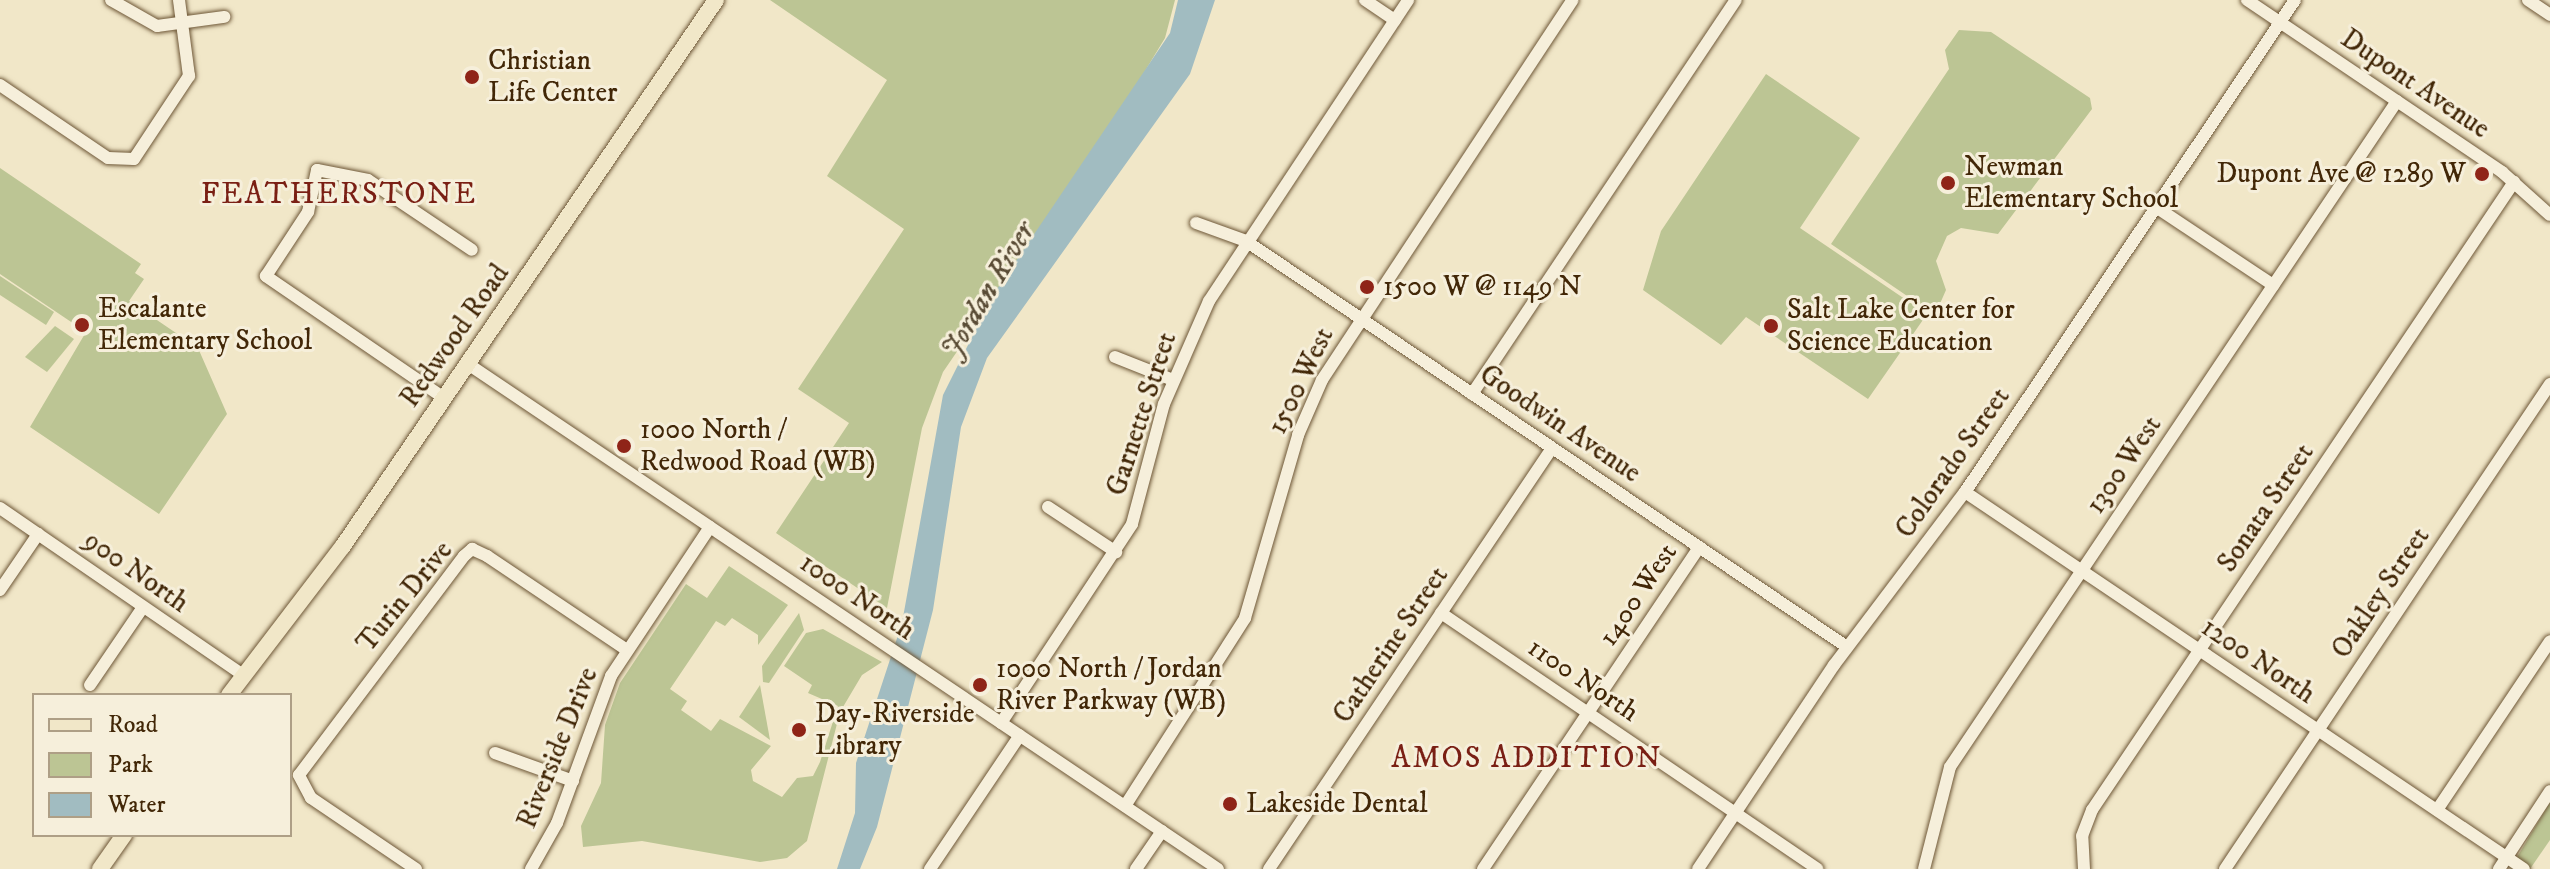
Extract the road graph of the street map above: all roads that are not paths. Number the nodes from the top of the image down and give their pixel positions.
1 (111, 0) edge
2 (179, 0) edge
3 (716, 0) edge
4 (1365, 0) edge
5 (1408, 0) edge
6 (1573, 0) edge
7 (1736, 0) edge
8 (2247, 0) edge
9 (2295, 0) edge
10 (2528, 0) edge
11 (2550, 15) edge
12 (224, 17) dead end
13 (1395, 20) junction
14 (2280, 22) junction
15 (184, 23) junction
16 (0, 85) edge
17 (2397, 101) junction
18 (2514, 182) junction
19 (2156, 207) junction
20 (2550, 215) edge
21 (1196, 223) dead end
22 (1246, 241) junction
23 (472, 250) dead end
24 (2273, 285) junction
25 (1360, 318) junction
26 (1115, 357) dead end
27 (468, 364) junction
28 (1173, 380) junction
29 (2550, 384) edge
30 (1472, 394) junction
31 (444, 398) junction
32 (1552, 448) junction
33 (1965, 492) junction
34 (1048, 507) dead end
35 (0, 508) edge
36 (710, 527) junction
37 (38, 534) junction
38 (1699, 547) junction
39 (1116, 552) junction
40 (2082, 571) junction
41 (0, 590) edge
42 (143, 607) junction
43 (1441, 613) junction
44 (2550, 641) edge
45 (1847, 647) junction
46 (627, 650) junction
47 (2199, 650) junction
48 (244, 676) junction
49 (90, 685) dead end
50 (231, 693) edge
51 (1588, 712) junction
52 (1001, 723) junction
53 (2318, 730) junction
54 (1020, 735) junction
55 (495, 753) dead end
56 (573, 781) junction
57 (2550, 791) edge
58 (1125, 806) junction
59 (2437, 810) junction
60 (1736, 813) junction
61 (1162, 831) junction
62 (123, 837) edge
63 (2507, 857) junction
64 (100, 869) edge
65 (416, 869) edge
66 (531, 869) edge
67 (930, 869) edge
68 (1136, 869) edge
69 (1218, 869) edge
70 (1269, 869) edge
71 (1483, 869) edge
72 (1698, 869) edge
73 (1817, 869) edge
74 (1924, 869) edge
75 (2084, 869) edge
76 (2225, 869) edge
77 (2499, 869) edge
78 (2524, 869) edge

1 - 15 street
2 - 15 street
3 - 27 main road, Redwood Road
4 - 13 street
5 - 13 street, Garnette Street
6 - 25 street, 1500 West
7 - 30 street
8 - 14 street, Dupont Avenue
9 - 14 street, Colorado Street
10 - 11 street
12 - 15 street
13 - 22 street, Garnette Street
14 - 17 street, Dupont Avenue
14 - 19 street, Colorado Street
15 - 16 street
17 - 18 street, Dupont Avenue
17 - 24 street, 1300 West
18 - 20 street, Dupont Avenue
18 - 47 street, Sonata Street
19 - 24 street
19 - 33 street, Colorado Street
21 - 22 street, Goodwin Avenue
22 - 25 street, Goodwin Avenue
22 - 28 street, Garnette Street
23 - 31 street
24 - 40 street, 1300 West
25 - 30 street, Goodwin Avenue
25 - 58 street, 1500 West
26 - 28 street
27 - 31 main road, Redwood Road
27 - 36 street, 1000 North
28 - 39 street, Garnette Street
29 - 53 street, Oakley Street
30 - 32 street, Goodwin Avenue
31 - 48 main road, Redwood Road
32 - 38 street, Goodwin Avenue
32 - 43 street, Catherine Street
33 - 40 street, 1200 North
33 - 45 street, Colorado Street
34 - 39 street
35 - 37 street, 900 North
36 - 46 street, Riverside Drive
36 - 52 street, 1000 North
37 - 41 street
37 - 42 street, 900 North
38 - 45 street, Goodwin Avenue
38 - 51 street, 1400 West
39 - 52 street, Garnette Street
40 - 47 street, 1200 North
40 - 74 street, 1300 West
42 - 48 street, 900 North
42 - 49 street
43 - 51 street, 1100 North
43 - 70 street, Catherine Street
44 - 59 street
45 - 60 street, Colorado Street
46 - 56 street, Riverside Drive
46 - 65 street, Turin Drive
47 - 53 street, 1200 North
47 - 75 street, Sonata Street
48 - 50 main road, Redwood Road
51 - 60 street, 1100 North
51 - 71 street, 1400 West
52 - 54 street, 1000 North
53 - 59 street, 1200 North
53 - 76 street, Oakley Street
54 - 58 street, 1000 North
54 - 67 street
55 - 56 street
56 - 66 street, Riverside Drive
57 - 63 street
58 - 61 street, 1000 North
59 - 63 street, 1200 North
60 - 72 street, Colorado Street
60 - 73 street, 1100 North
61 - 68 street
61 - 69 street, 1000 North
62 - 64 main road
63 - 77 street
63 - 78 street, 1200 North

